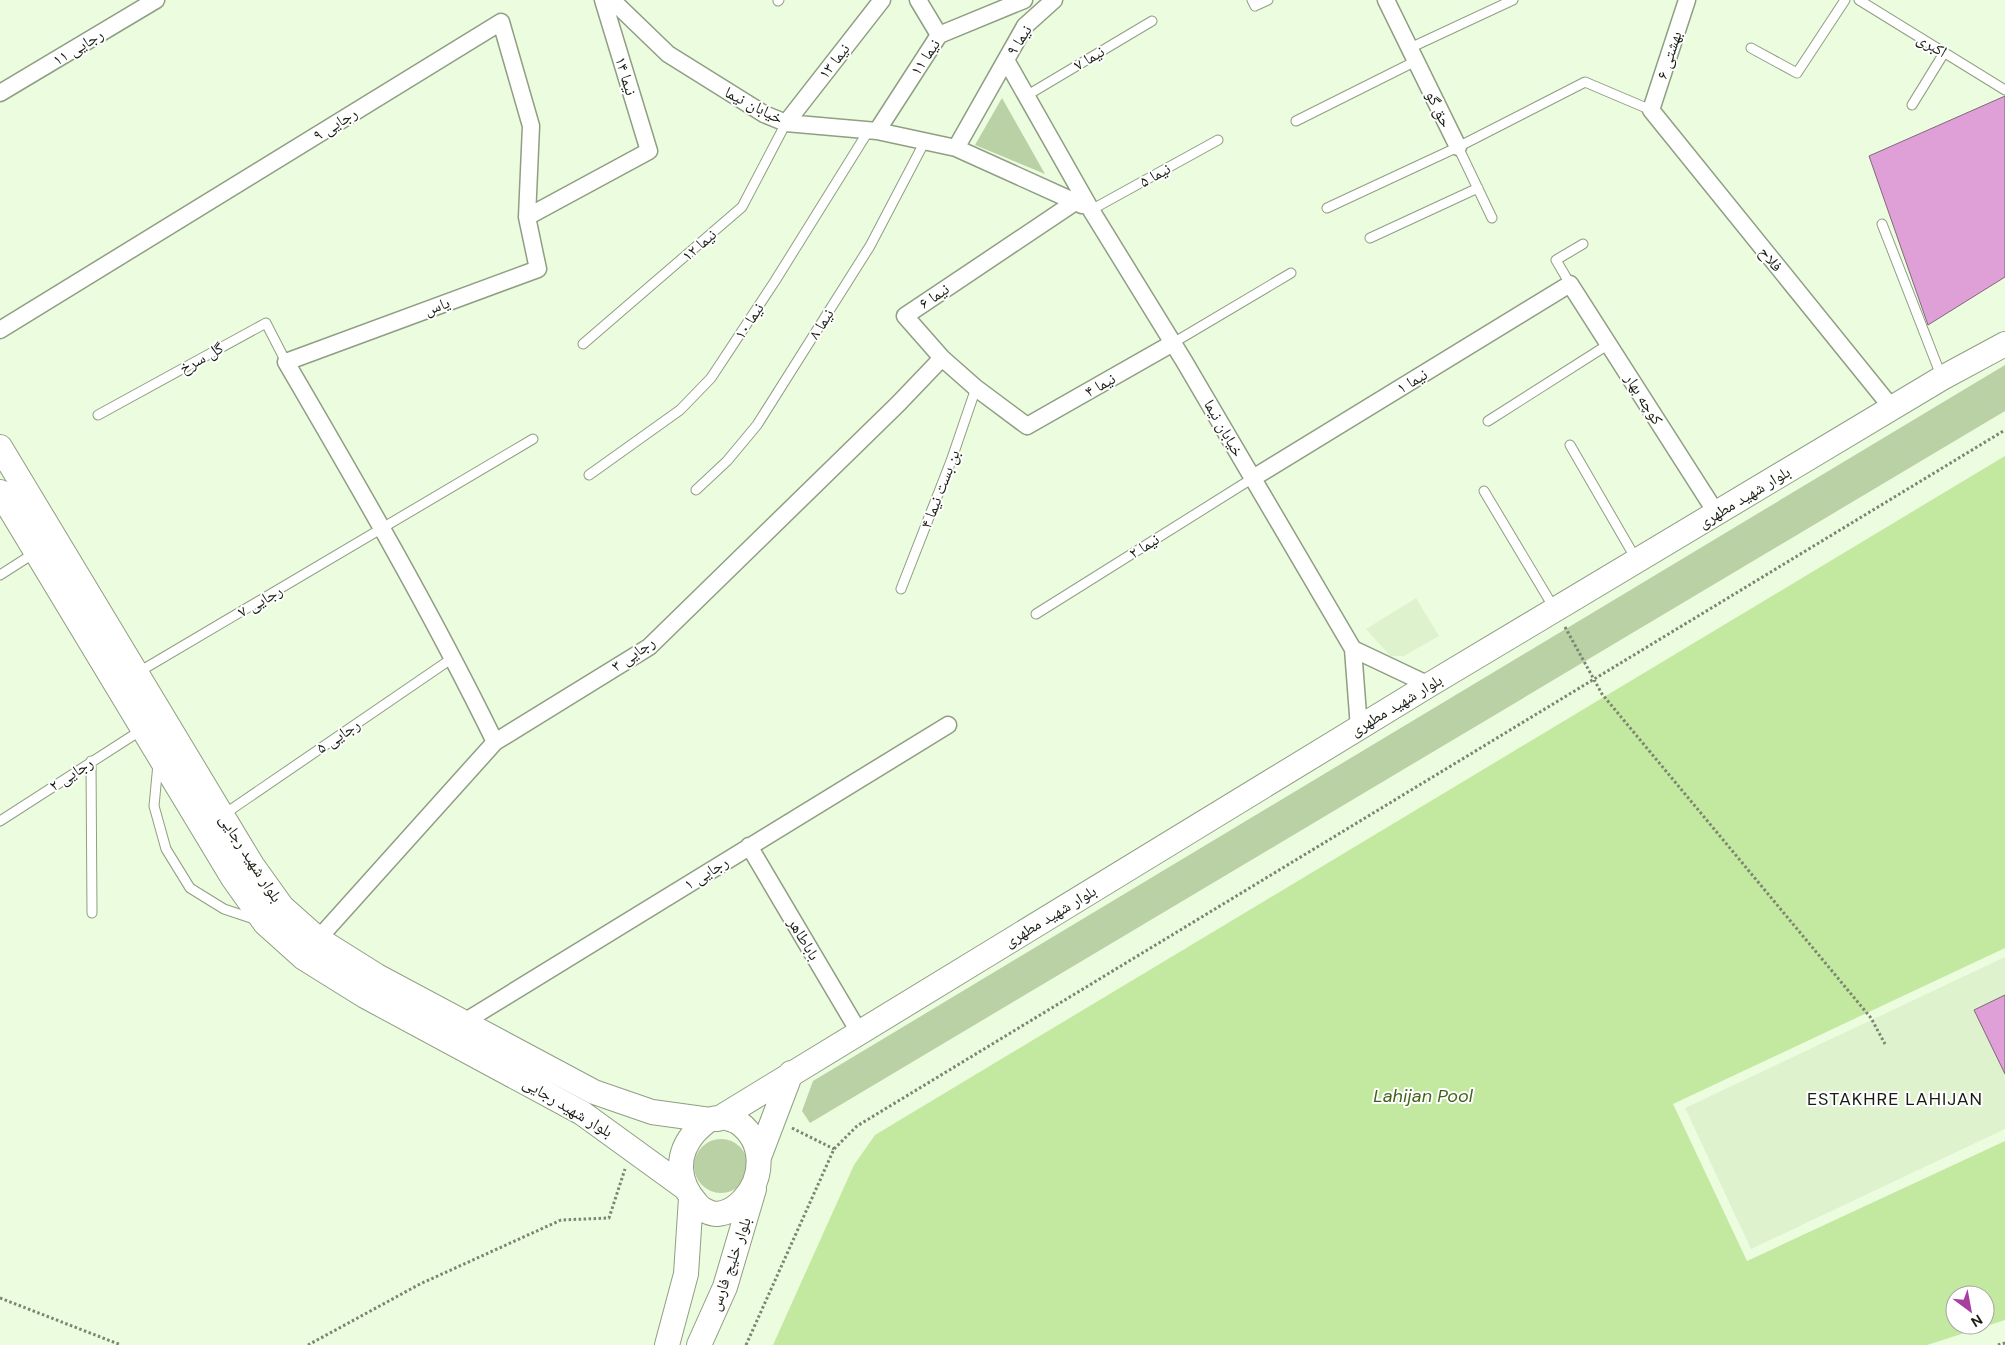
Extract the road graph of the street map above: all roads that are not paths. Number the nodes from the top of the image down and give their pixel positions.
1 (156, 0) edge
2 (603, 0) edge
3 (612, 0) edge
4 (882, 0) edge
5 (918, 0) edge
6 (1024, 0) edge
7 (1054, 0) edge
8 (1252, 0) edge
9 (1268, 0) edge
10 (1386, 0) edge
11 (1513, 0) edge
12 (1687, 0) edge
13 (1845, 0) edge
14 (1859, 0) edge
15 (1152, 21) dead end
16 (939, 35) junction
17 (1751, 48) dead end
18 (1944, 53) junction
19 (1413, 55) junction
20 (1006, 60) junction
21 (2005, 89) edge
22 (0, 93) edge
23 (1026, 96) junction
24 (1912, 105) dead end
25 (1651, 110) junction
26 (1296, 121) dead end
27 (786, 123) junction
28 (873, 131) junction
29 (1218, 140) dead end
30 (924, 142) junction
31 (956, 148) junction
32 (1458, 148) junction
33 (1478, 188) junction
34 (1075, 202) junction
35 (1327, 208) dead end
36 (1091, 210) junction
37 (527, 216) junction
38 (1492, 218) dead end
39 (1882, 224) dead end
40 (1370, 238) dead end
41 (1583, 244) dead end
42 (1291, 273) dead end
43 (1570, 284) junction
44 (0, 330) edge
45 (1173, 343) junction
46 (583, 344) dead end
47 (1609, 344) junction
48 (2005, 344) edge
49 (942, 358) junction
50 (286, 362) junction
51 (1942, 378) junction
52 (976, 388) junction
53 (1892, 408) junction
54 (98, 415) dead end
55 (1488, 421) dead end
56 (1026, 426) joint
57 (533, 439) dead end
58 (1570, 445) dead end
59 (0, 447) edge
60 (589, 476) dead end
61 (1253, 478) junction
62 (696, 490) dead end
63 (0, 492) edge
64 (1484, 492) dead end
65 (1717, 514) junction
66 (384, 528) junction
67 (36, 552) junction
68 (1637, 562) junction
69 (0, 575) edge
70 (901, 589) dead end
71 (1556, 610) junction
72 (1036, 614) dead end
73 (1353, 649) junction
74 (454, 657) junction
75 (136, 673) junction
76 (1429, 685) junction
77 (163, 717) junction
78 (948, 725) dead end
79 (1359, 728) junction
80 (143, 729) junction
81 (495, 742) junction
82 (158, 754) junction
83 (91, 761) junction
84 (223, 815) junction
85 (0, 821) edge
86 (749, 846) junction
87 (92, 913) dead end
88 (265, 923) junction
89 (318, 939) junction
90 (464, 1022) junction
91 (859, 1032) junction
92 (791, 1073) junction
93 (714, 1119) junction
94 (759, 1157) junction
95 (757, 1182) junction
96 (688, 1192) junction
97 (667, 1345) edge
98 (699, 1345) edge

1 - 22 street, رجایی ۱۱
2 - 37 street, نیما ۱۴
3 - 27 street, خیابان نیما
4 - 27 street, نیما ۱۳
5 - 16 street
6 - 16 street, نیما ۱۱
7 - 20 street, نیما ۹
8 - 9 lane
10 - 19 street, حق گو
11 - 19 lane
12 - 25 street, بهشتی ۶
13 - 17 lane
14 - 18 lane, اکبری
15 - 23 lane, نیما ۷
16 - 28 street, نیما ۱۱
18 - 21 lane, اکبری
18 - 24 lane
19 - 26 lane
19 - 32 street, حق گو
20 - 23 street, خیابان نیما
20 - 31 street, نیما ۹
23 - 36 street, خیابان نیما
25 - 32 lane
25 - 53 street, فلاح
27 - 28 street, خیابان نیما
27 - 46 lane, نیما ۱۲
28 - 30 street, خیابان نیما
28 - 60 lane, نیما ۱۰
29 - 36 lane, نیما ۵
30 - 31 street, خیابان نیما
30 - 62 lane, نیما ۸
31 - 34 street, خیابان نیما
32 - 33 lane, حق گو
32 - 35 lane
33 - 38 lane, حق گو
33 - 40 lane
34 - 36 street, خیابان نیما
34 - 49 street, نیما ۶
36 - 45 street, خیابان نیما
37 - 44 street, رجایی ۹
37 - 50 street, یاس
39 - 51 lane
41 - 43 lane
42 - 45 lane
43 - 47 street, کوچه بهار
43 - 61 street, نیما ۱
45 - 56 street, نیما ۴
45 - 61 street, خیابان نیما
47 - 55 lane
47 - 65 street, کوچه بهار
48 - 51 main road, بلوار شهید مطهری
49 - 52 street, نیما ۶
49 - 81 street, رجایی ۳
50 - 54 lane, گل سرخ
50 - 66 street
51 - 53 main road, بلوار شهید مطهری
52 - 56 street, نیما ۶
52 - 70 lane, بن بست نیما ۴
53 - 65 main road, بلوار شهید مطهری
57 - 66 lane, رجایی ۷
58 - 68 lane
59 - 75 main road, بلوار شهید رجایی
61 - 72 lane, نیما ۲
61 - 73 street, خیابان نیما
63 - 67 main road, بلوار شهید رجایی
64 - 71 lane
65 - 68 main road, بلوار شهید مطهری
66 - 74 street
66 - 75 lane, رجایی ۷
67 - 69 lane
67 - 80 main road, بلوار شهید رجایی
68 - 71 main road, بلوار شهید مطهری
71 - 76 main road, بلوار شهید مطهری
73 - 76 street
73 - 79 street, خیابان نیما
74 - 81 street
74 - 84 lane, رجایی ۵
75 - 77 main road, بلوار شهید رجایی
76 - 79 main road, بلوار شهید مطهری
77 - 80 main road
77 - 84 main road, بلوار شهید رجایی
78 - 86 street, رجایی ۱
79 - 91 main road, بلوار شهید مطهری
80 - 82 main road, بلوار شهید رجایی
80 - 83 lane, رجایی ۲
81 - 89 street, رجایی ۳
82 - 88 main road, بلوار شهید رجایی
82 - 88 lane
83 - 85 lane, رجایی ۲
83 - 87 lane
84 - 89 main road, بلوار شهید رجایی
86 - 90 street, رجایی ۱
86 - 91 street, باباطاهر
88 - 96 main road, بلوار شهید رجایی
89 - 90 main road, بلوار شهید رجایی
90 - 93 main road, بلوار شهید رجایی
91 - 92 main road, بلوار شهید مطهری
92 - 93 main road, بلوار شهید مطهری
92 - 94 main road
93 - 94 main road
93 - 96 main road
94 - 95 main road
95 - 96 main road
95 - 98 main road, بلوار خلیج فارس
96 - 97 main road

